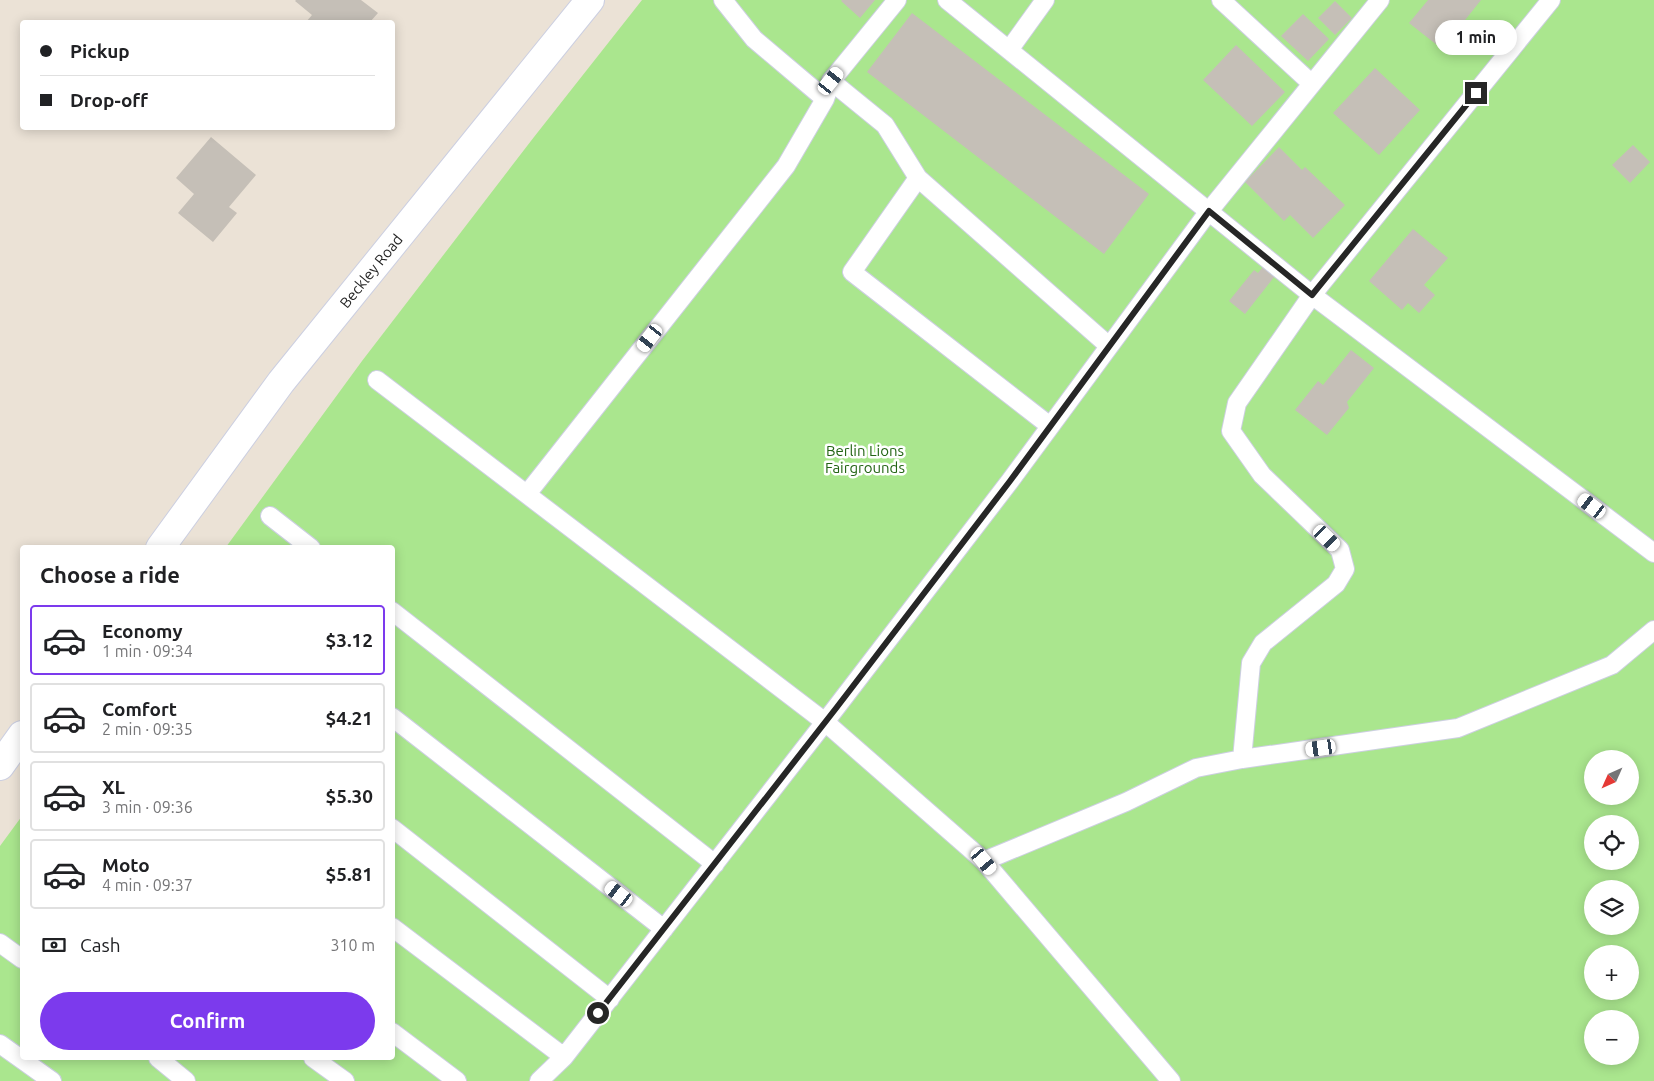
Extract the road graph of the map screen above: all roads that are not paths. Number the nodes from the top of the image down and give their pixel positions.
1 (590, 0) edge
2 (723, 0) edge
3 (897, 0) edge
4 (947, 0) edge
5 (1045, 0) edge
6 (1221, 0) edge
7 (1380, 0) edge
8 (1551, 0) edge
9 (1009, 50) junction
10 (831, 81) junction
11 (1312, 84) junction
12 (825, 99) junction
13 (918, 178) junction
14 (1209, 211) junction
15 (1312, 295) junction
16 (1109, 346) junction
17 (377, 380) dead end
18 (1050, 426) junction
19 (528, 494) junction
20 (270, 516) dead end
21 (162, 545) edge
22 (307, 545) edge
23 (1654, 553) edge
24 (395, 613) edge
25 (1654, 630) edge
26 (395, 719) edge
27 (825, 722) junction
28 (20, 738) edge
29 (1242, 759) junction
30 (0, 766) edge
31 (395, 830) edge
32 (984, 861) junction
33 (715, 864) junction
34 (395, 929) edge
35 (664, 929) junction
36 (0, 943) edge
37 (20, 958) edge
38 (610, 999) junction
39 (395, 1034) edge
40 (0, 1044) edge
41 (564, 1057) junction
42 (20, 1058) edge
43 (22, 1060) edge
44 (160, 1060) edge
45 (316, 1060) edge
46 (52, 1081) edge
47 (186, 1081) edge
48 (345, 1081) edge
49 (457, 1081) edge
50 (539, 1081) edge
51 (1171, 1081) edge

1 - 21 street, Beckley Road
2 - 12 lane
3 - 10 lane
4 - 9 lane
5 - 9 lane
6 - 11 lane
7 - 11 lane
8 - 15 lane
9 - 14 lane
10 - 12 lane
10 - 13 lane
11 - 14 lane
12 - 19 lane
13 - 16 lane
13 - 18 lane
14 - 15 lane
14 - 16 lane
15 - 23 lane
15 - 29 lane
16 - 18 lane
17 - 19 lane
18 - 27 lane
19 - 27 lane
20 - 22 lane
24 - 33 lane
25 - 29 lane
26 - 35 lane
27 - 32 lane
27 - 33 lane
28 - 30 street
29 - 32 lane
31 - 38 lane
32 - 51 lane
33 - 35 lane
34 - 41 lane
35 - 38 lane
36 - 37 lane
38 - 41 lane
39 - 49 lane
40 - 42 lane
41 - 50 lane
43 - 46 lane
44 - 47 lane
45 - 48 lane

